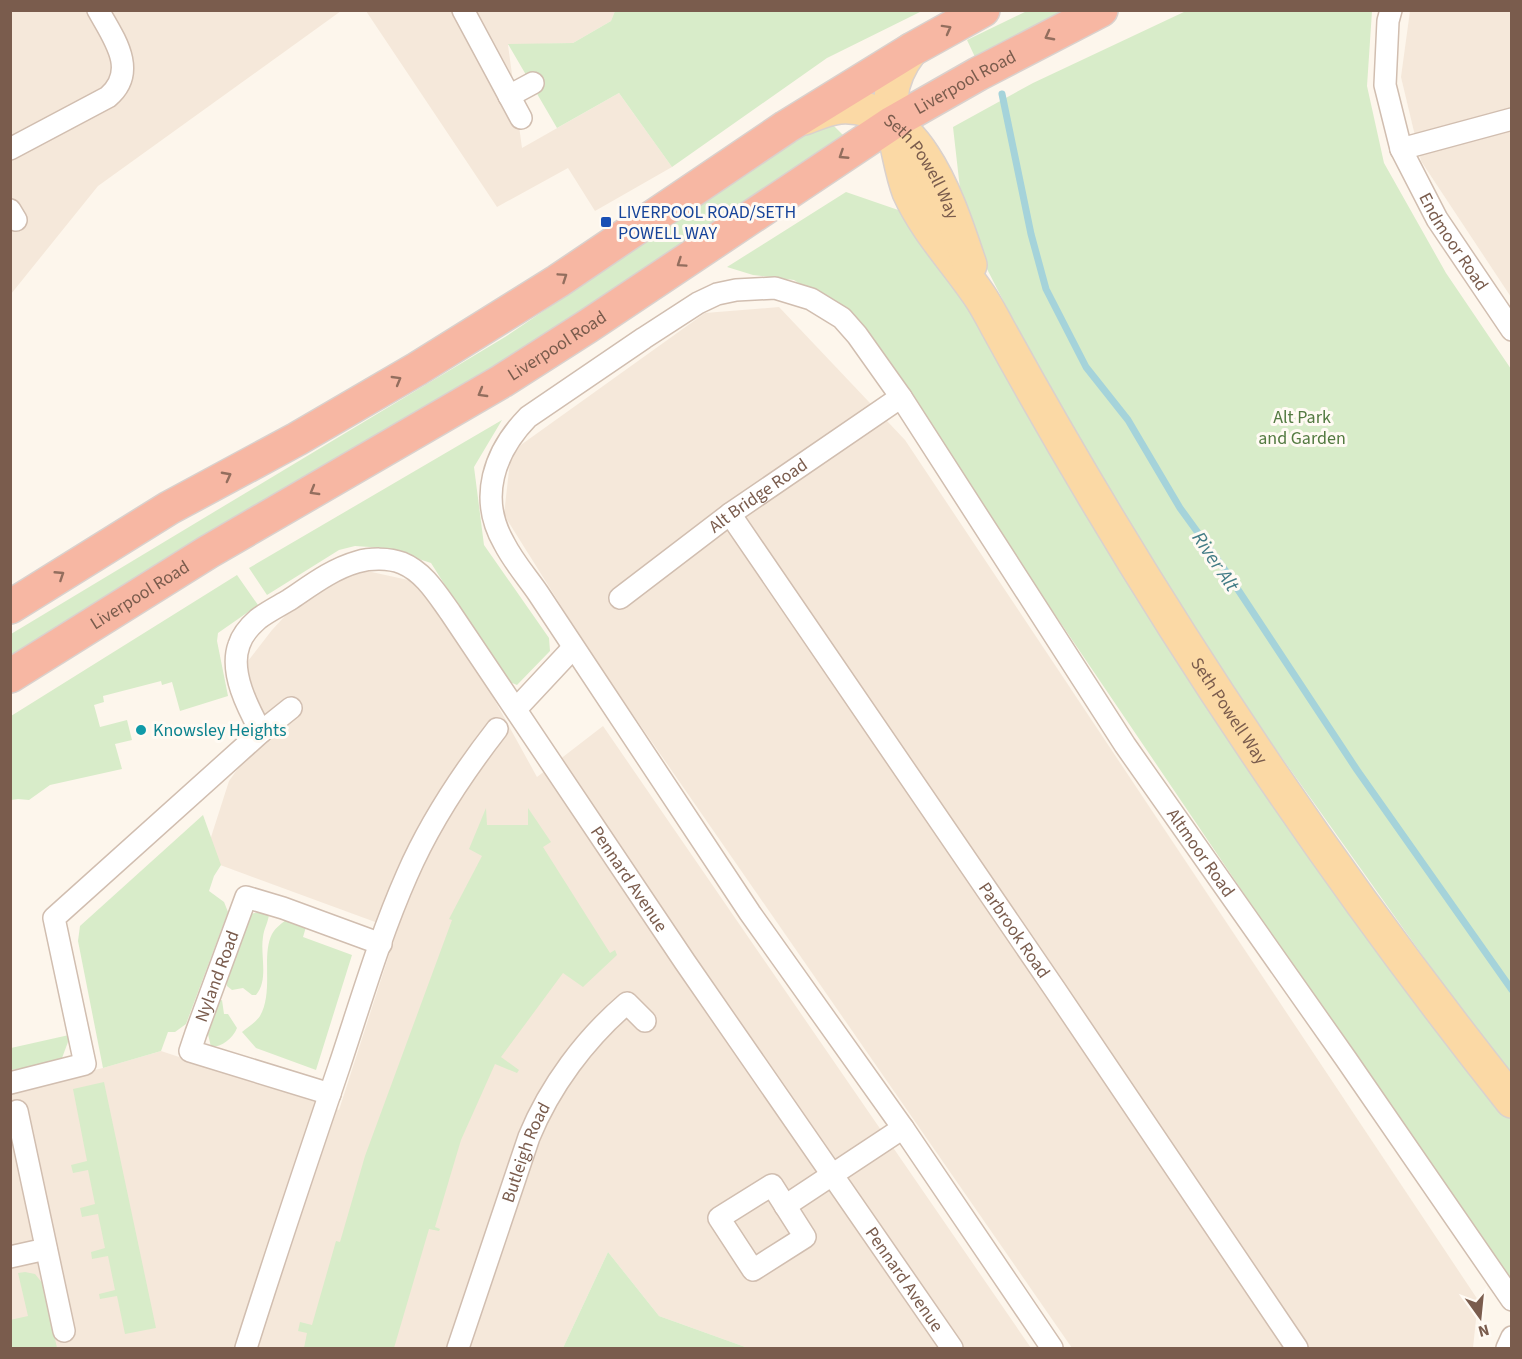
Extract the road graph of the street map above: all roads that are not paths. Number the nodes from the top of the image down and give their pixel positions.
1 (98, 10) edge
2 (463, 10) edge
3 (983, 10) edge
4 (1101, 10) edge
5 (1391, 10) edge
6 (910, 50) junction
7 (533, 84) dead end
8 (509, 96) junction
9 (521, 118) dead end
10 (1512, 119) edge
11 (798, 120) junction
12 (892, 123) junction
13 (10, 149) edge
14 (1401, 149) junction
15 (1512, 330) edge
16 (901, 397) junction
17 (730, 514) junction
18 (620, 598) dead end
19 (10, 607) edge
20 (573, 648) junction
21 (10, 676) edge
22 (291, 708) dead end
23 (516, 709) junction
24 (497, 729) dead end
25 (261, 732) junction
26 (381, 944) junction
27 (645, 1020) dead end
28 (10, 1083) edge
29 (330, 1094) junction
30 (1512, 1101) edge
31 (17, 1111) dead end
32 (903, 1128) junction
33 (834, 1175) junction
34 (785, 1206) dead end
35 (46, 1249) junction
36 (10, 1257) edge
37 (1512, 1300) edge
38 (64, 1331) dead end
39 (1512, 1337) edge
40 (246, 1348) edge
41 (458, 1348) edge
42 (952, 1348) edge
43 (1052, 1348) edge
44 (1297, 1348) edge
45 (1507, 1348) edge

1 - 13 street
2 - 8 street
6 -> 3 highway
4 -> 12 highway, Liverpool Road
5 - 14 street
6 - 11 highway
6 - 12 main road
7 - 8 street
8 - 9 street
10 - 14 street
11 - 12 main road
19 -> 11 highway
12 -> 21 highway, Liverpool Road
12 - 30 main road, Seth Powell Way
14 - 15 street, Endmoor Road
16 - 17 street, Alt Bridge Road
16 - 20 street
16 - 37 street, Altmoor Road
17 - 18 street, Alt Bridge Road
17 - 44 street, Parbrook Road
20 - 23 street
20 - 32 street
22 - 25 street
23 - 25 street, Pennard Avenue
23 - 33 street, Pennard Avenue
24 - 26 street
25 - 28 street
26 - 29 street
26 - 29 street, Nyland Road
27 - 41 street, Butleigh Road
29 - 40 street
31 - 35 street
32 - 33 street
32 - 43 street
33 - 34 street
33 - 42 street, Pennard Avenue
35 - 36 street
35 - 38 street
39 - 45 street

